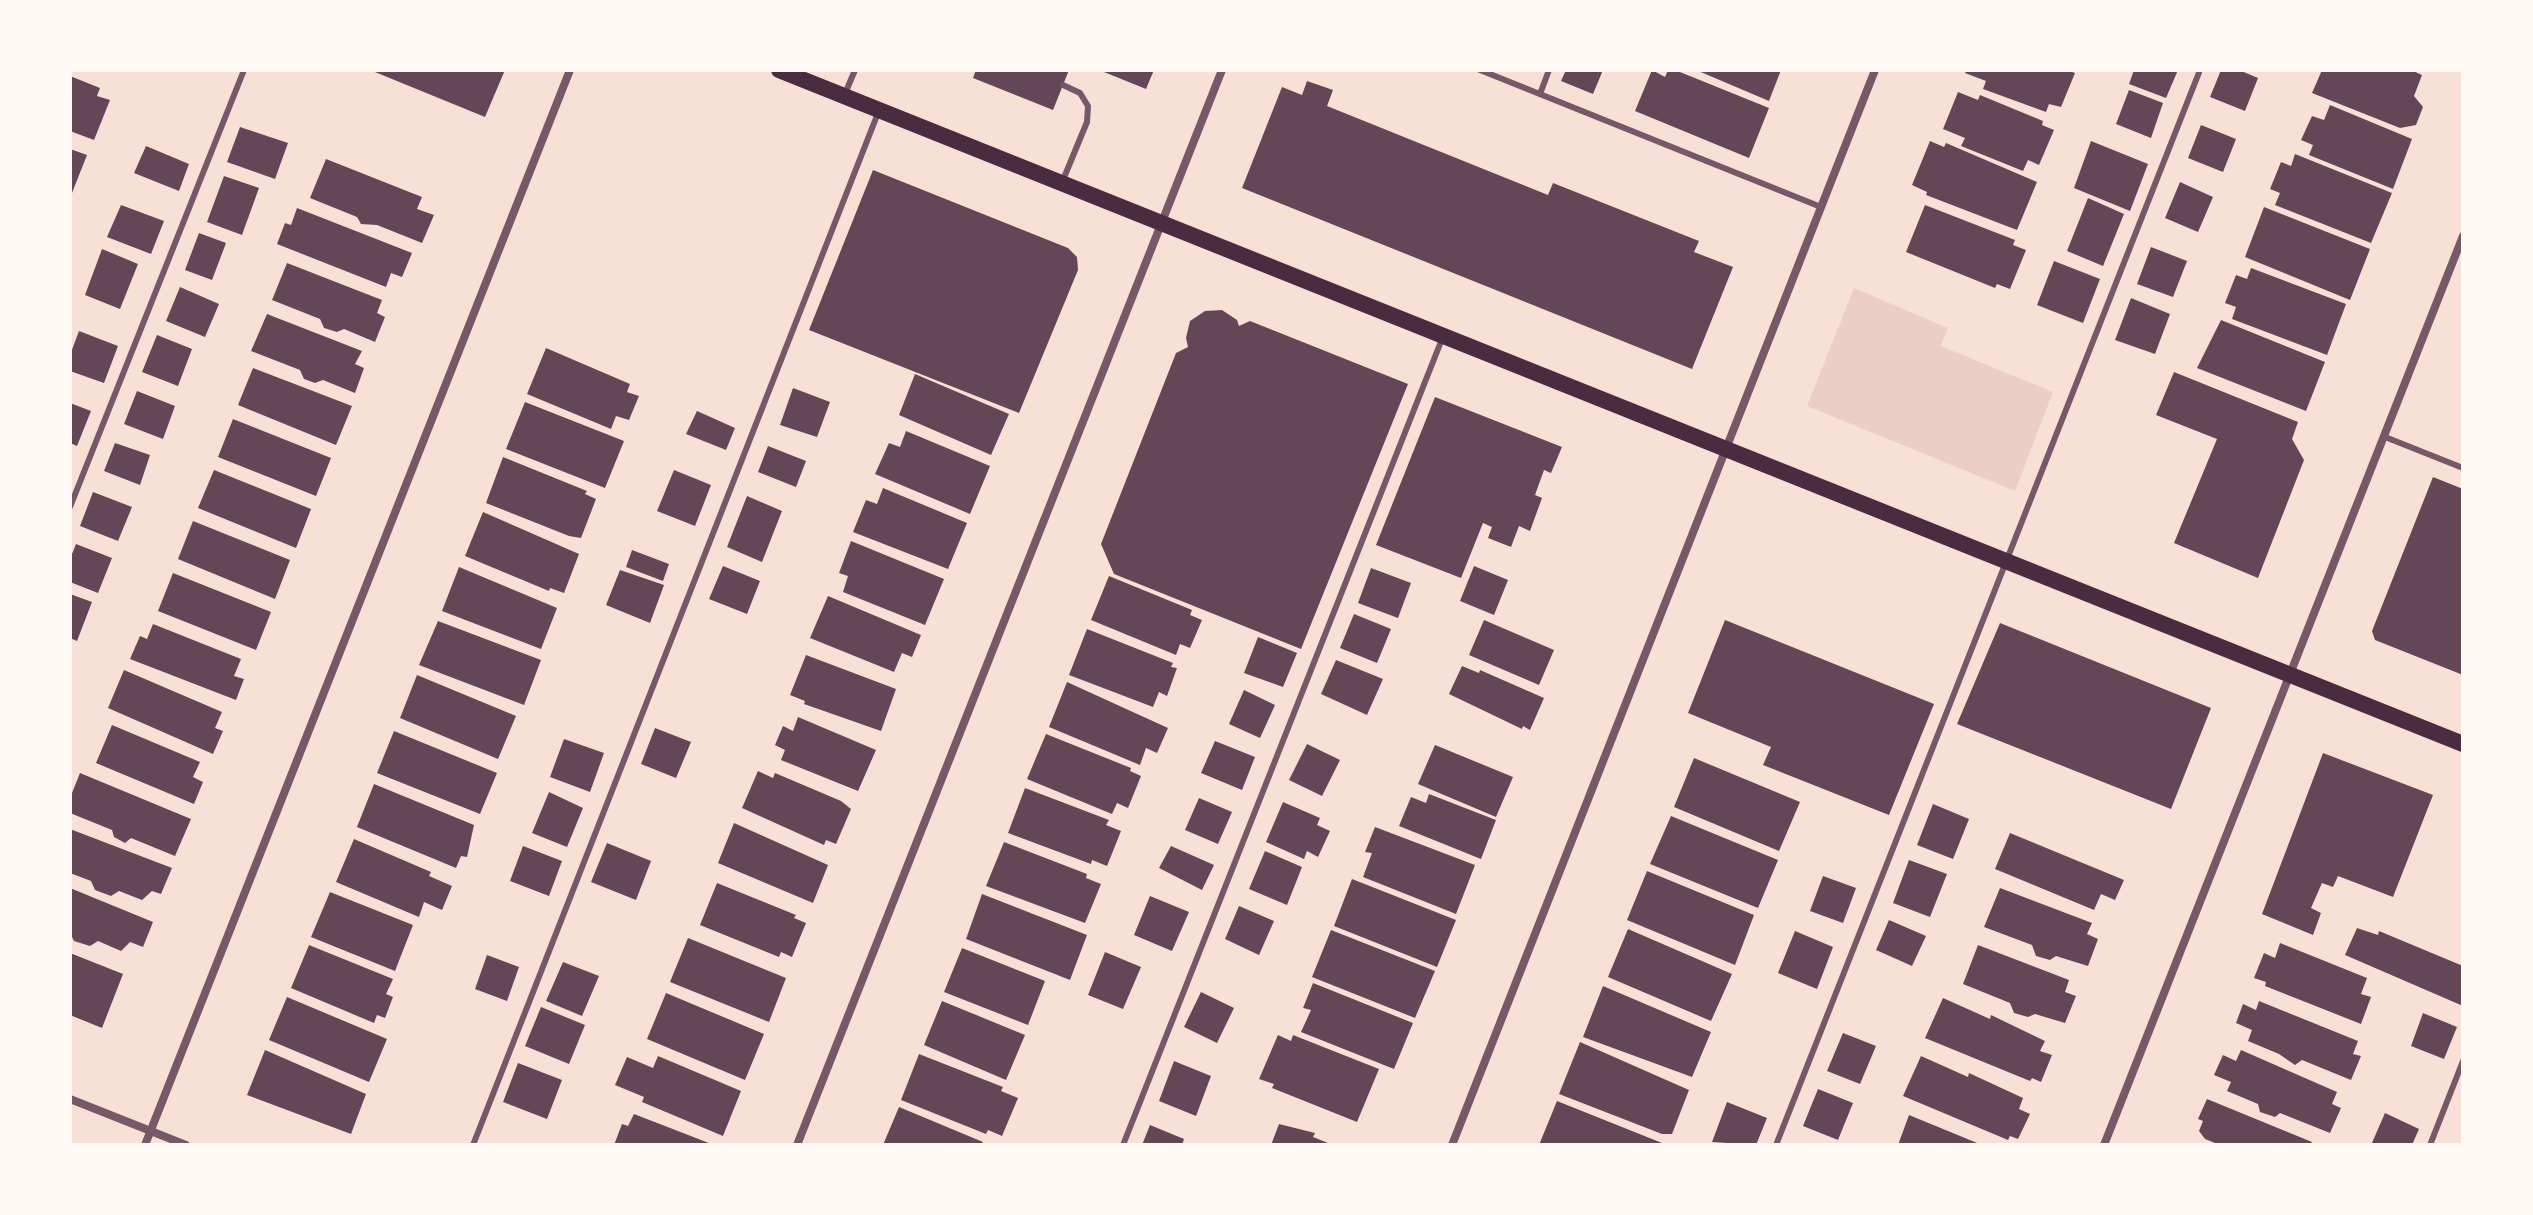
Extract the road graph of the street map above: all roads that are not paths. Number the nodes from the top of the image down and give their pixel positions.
1 (244, 70) edge
2 (570, 70) edge
3 (779, 70) edge
4 (855, 70) edge
5 (1222, 70) edge
6 (1480, 70) edge
7 (1549, 70) edge
8 (1875, 70) edge
9 (2200, 70) edge
10 (1063, 85) dead end
11 (1540, 94) junction
12 (844, 96) junction
13 (879, 110) junction
14 (1062, 183) junction
15 (1821, 207) junction
16 (1162, 223) junction
17 (2463, 236) edge
18 (1444, 336) junction
19 (2385, 437) junction
20 (1726, 449) junction
21 (2463, 468) edge
22 (70, 507) edge
23 (2005, 561) junction
24 (2291, 675) junction
25 (2463, 744) edge
26 (2463, 1061) edge
27 (70, 1099) edge
28 (151, 1131) junction
29 (145, 1145) edge
30 (186, 1145) edge
31 (473, 1145) edge
32 (797, 1145) edge
33 (1123, 1145) edge
34 (1452, 1145) edge
35 (1776, 1145) edge
36 (2104, 1145) edge
37 (2430, 1145) edge

1 - 22 lane
2 - 28 street
3 - 12 main road
4 - 12 lane
5 - 16 street
6 - 11 lane
7 - 11 lane
8 - 15 street
9 - 23 lane
10 - 14 lane
11 - 15 lane
12 - 13 main road
13 - 14 main road
13 - 31 lane
14 - 16 main road
15 - 20 street
16 - 18 main road
16 - 32 street
17 - 19 street
18 - 20 main road
18 - 33 lane
19 - 21 lane
19 - 24 street
20 - 23 main road
20 - 34 street
23 - 24 main road
23 - 35 lane
24 - 25 main road
24 - 36 street
26 - 37 lane
27 - 28 street
28 - 29 street
28 - 30 street

